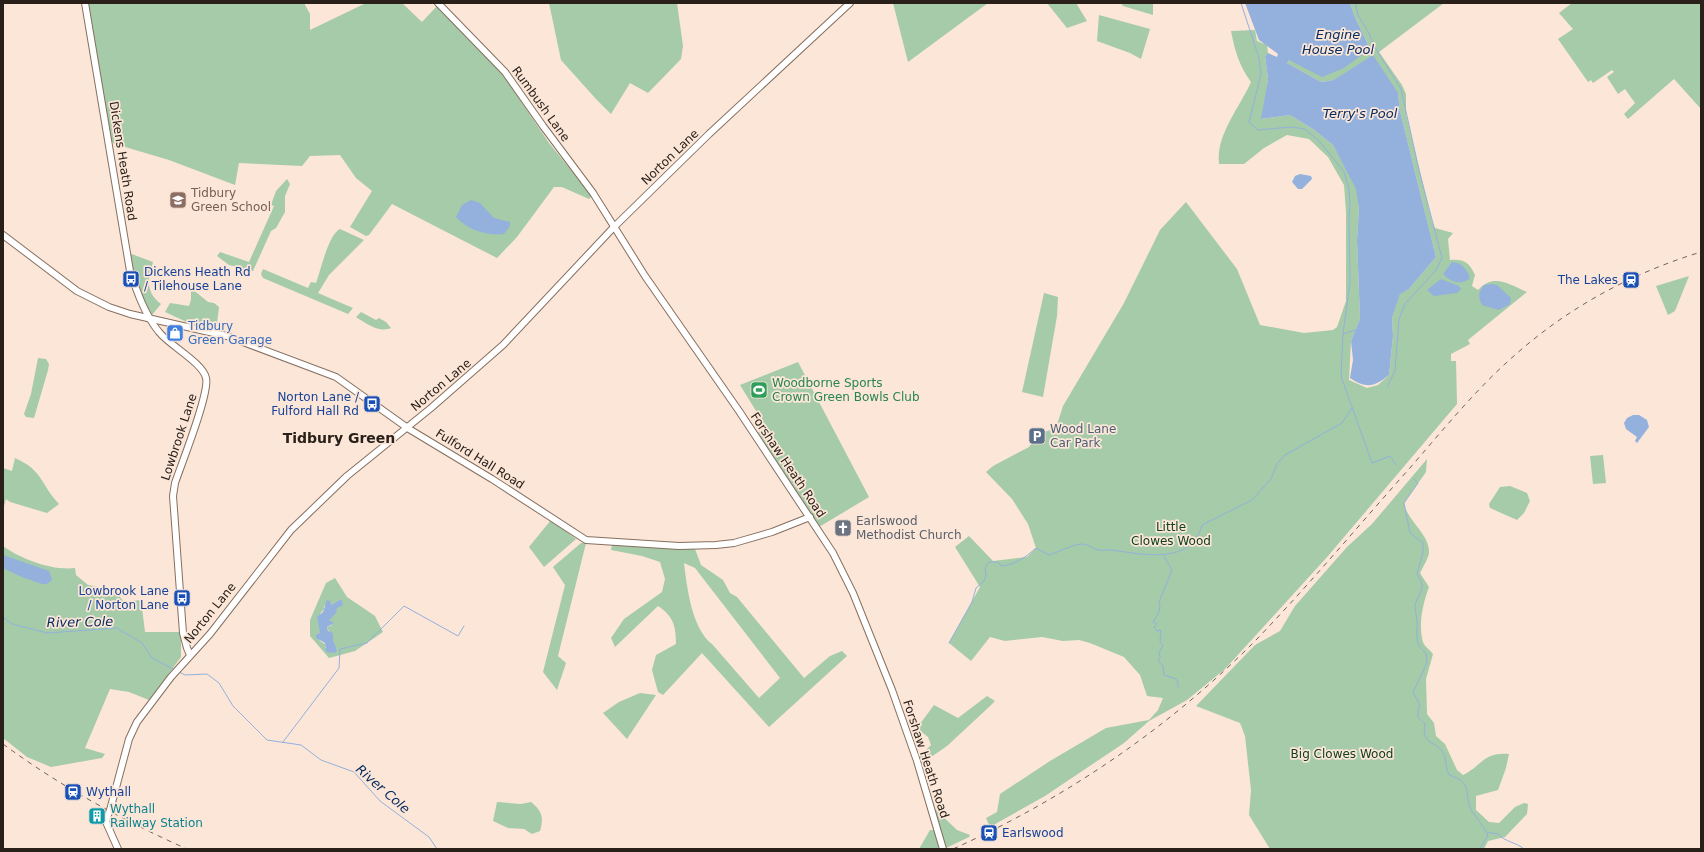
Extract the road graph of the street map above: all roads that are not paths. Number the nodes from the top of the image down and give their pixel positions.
1 (85, 3) edge
2 (438, 3) edge
3 (850, 3) edge
4 (613, 228) junction
5 (3, 235) edge
6 (151, 319) junction
7 (407, 427) junction
8 (810, 517) junction
9 (190, 655) junction
10 (943, 848) edge
11 (118, 849) edge

1 - 6 street, Dickens Heath Road
2 - 4 street, Rumbush Lane
3 - 4 street, Norton Lane
4 - 7 street, Norton Lane
4 - 8 street, Forshaw Heath Road
5 - 6 street, Fulford Hall Road
6 - 7 street, Fulford Hall Road
6 - 9 street, Lowbrook Lane
7 - 8 street, Fulford Hall Road
7 - 9 street, Norton Lane
8 - 10 street, Forshaw Heath Road
9 - 11 street, Norton Lane

